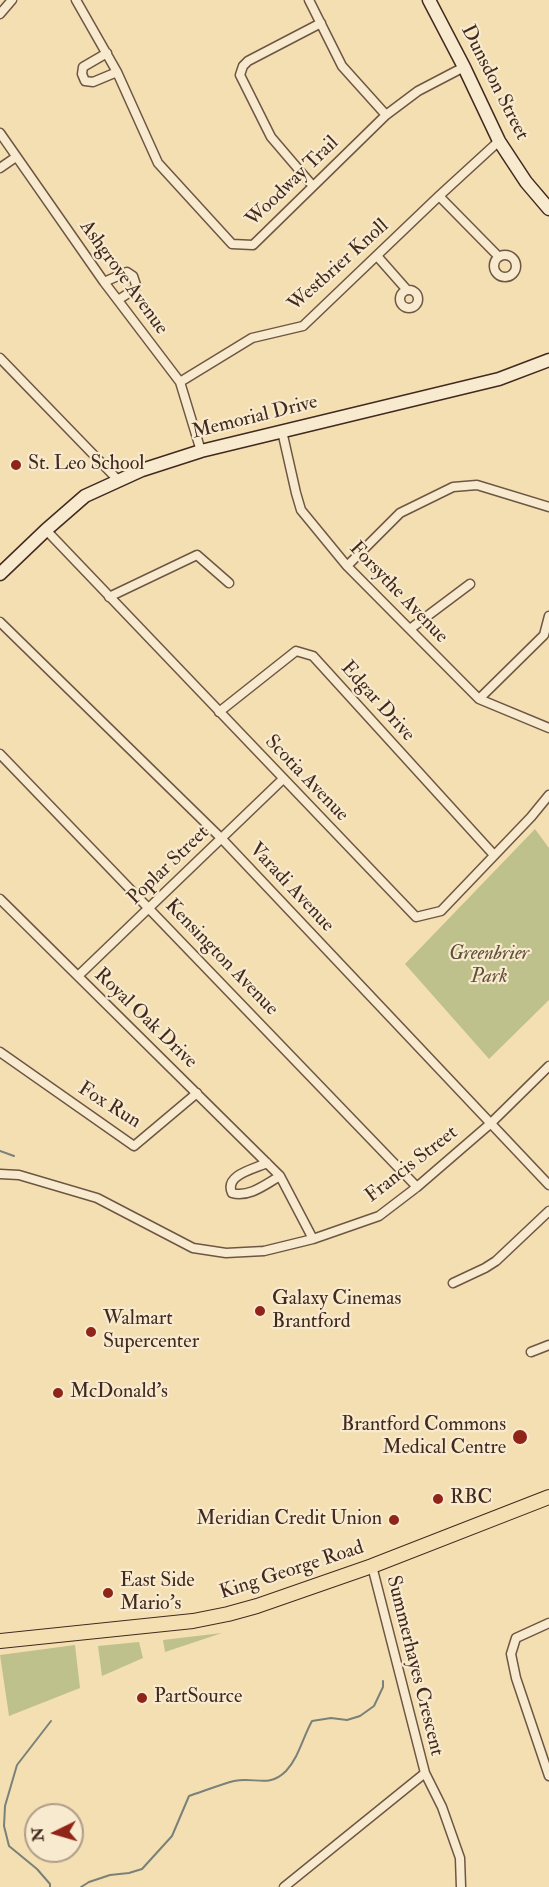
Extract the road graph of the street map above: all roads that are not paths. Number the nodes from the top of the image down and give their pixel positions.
1 (12, 0) edge
2 (76, 0) edge
3 (309, 0) edge
4 (429, 0) edge
5 (0, 14) edge
6 (321, 23) junction
7 (107, 53) junction
8 (464, 67) junction
9 (117, 72) junction
10 (386, 115) junction
11 (0, 133) edge
12 (499, 141) junction
13 (16, 157) junction
14 (0, 168) edge
15 (312, 185) junction
16 (439, 196) junction
17 (549, 209) edge
18 (377, 255) junction
19 (499, 257) dead end
20 (104, 282) junction
21 (407, 290) dead end
22 (118, 300) junction
23 (0, 358) edge
24 (547, 364) edge
25 (180, 382) junction
26 (282, 431) junction
27 (201, 451) junction
28 (118, 480) junction
29 (549, 507) edge
30 (46, 530) junction
31 (347, 567) junction
32 (0, 574) edge
33 (229, 583) dead end
34 (470, 584) dead end
35 (109, 597) junction
36 (549, 616) edge
37 (0, 622) edge
38 (410, 629) junction
39 (546, 636) edge
40 (479, 699) junction
41 (219, 712) junction
42 (549, 729) edge
43 (0, 754) edge
44 (283, 779) junction
45 (549, 795) edge
46 (222, 839) junction
47 (494, 855) junction
48 (0, 899) edge
49 (150, 908) junction
50 (78, 976) junction
51 (0, 1053) edge
52 (549, 1066) edge
53 (197, 1092) junction
54 (490, 1124) junction
55 (267, 1163) junction
56 (0, 1174) edge
57 (280, 1176) junction
58 (549, 1185) edge
59 (417, 1187) junction
60 (549, 1211) edge
61 (313, 1239) junction
62 (453, 1283) dead end
63 (549, 1345) edge
64 (531, 1352) dead end
65 (549, 1497) edge
66 (372, 1566) junction
67 (549, 1623) edge
68 (0, 1641) edge
69 (425, 1773) junction
70 (549, 1776) edge
71 (284, 1887) edge
72 (461, 1887) edge

1 - 5 street
2 - 7 street, Woodway Trail
3 - 6 street
4 - 8 main road, Dunsdon Street
6 - 10 street
6 - 15 street
7 - 9 street, Woodway Trail
7 - 9 street
8 - 10 street, Woodway Trail
8 - 12 main road, Dunsdon Street
9 - 15 street, Woodway Trail
10 - 15 street, Woodway Trail
11 - 13 street, Ashgrove Avenue
12 - 16 street, Westbrier Knoll
12 - 17 main road, Dunsdon Street
13 - 14 street
13 - 20 street, Ashgrove Avenue
16 - 18 street, Westbrier Knoll
16 - 19 street
18 - 21 street
18 - 25 street, Westbrier Knoll
20 - 22 street, Ashgrove Avenue
20 - 22 street
22 - 25 street, Ashgrove Avenue
23 - 28 street
24 - 26 main road, Memorial Drive
25 - 27 street, Ashgrove Avenue
26 - 27 main road, Memorial Drive
26 - 31 street, Forsythe Avenue
27 - 28 main road, Memorial Drive
28 - 30 main road, Memorial Drive
29 - 31 street
30 - 32 main road, Memorial Drive
30 - 35 street, Scotia Avenue
31 - 38 street, Forsythe Avenue
33 - 35 street
34 - 38 street
35 - 41 street, Scotia Avenue
36 - 39 street
37 - 46 street, Varadi Avenue
38 - 40 street, Forsythe Avenue
39 - 40 street
40 - 42 street, Forsythe Avenue
41 - 44 street, Scotia Avenue
41 - 47 street, Edgar Drive
43 - 49 street, Kensington Avenue
44 - 46 street, Poplar Street
44 - 47 street, Scotia Avenue
45 - 47 street, Scotia Avenue
46 - 49 street, Poplar Street
46 - 54 street, Varadi Avenue
48 - 50 street, Royal Oak Drive
49 - 50 street, Poplar Street
49 - 59 street, Kensington Avenue
50 - 53 street, Royal Oak Drive
51 - 53 street, Fox Run
52 - 54 street, Francis Street
53 - 55 street, Royal Oak Drive
54 - 58 street, Varadi Avenue
54 - 59 street, Francis Street
55 - 57 street, Royal Oak Drive
55 - 57 street
56 - 61 street, Francis Street
57 - 61 street, Royal Oak Drive
59 - 61 street, Francis Street
60 - 62 street
63 - 64 street
65 - 66 main road, King George Road
66 - 68 main road, King George Road
66 - 69 street, Summerhayes Crescent
67 - 70 street
69 - 71 street, Summerhayes Crescent
69 - 72 street

